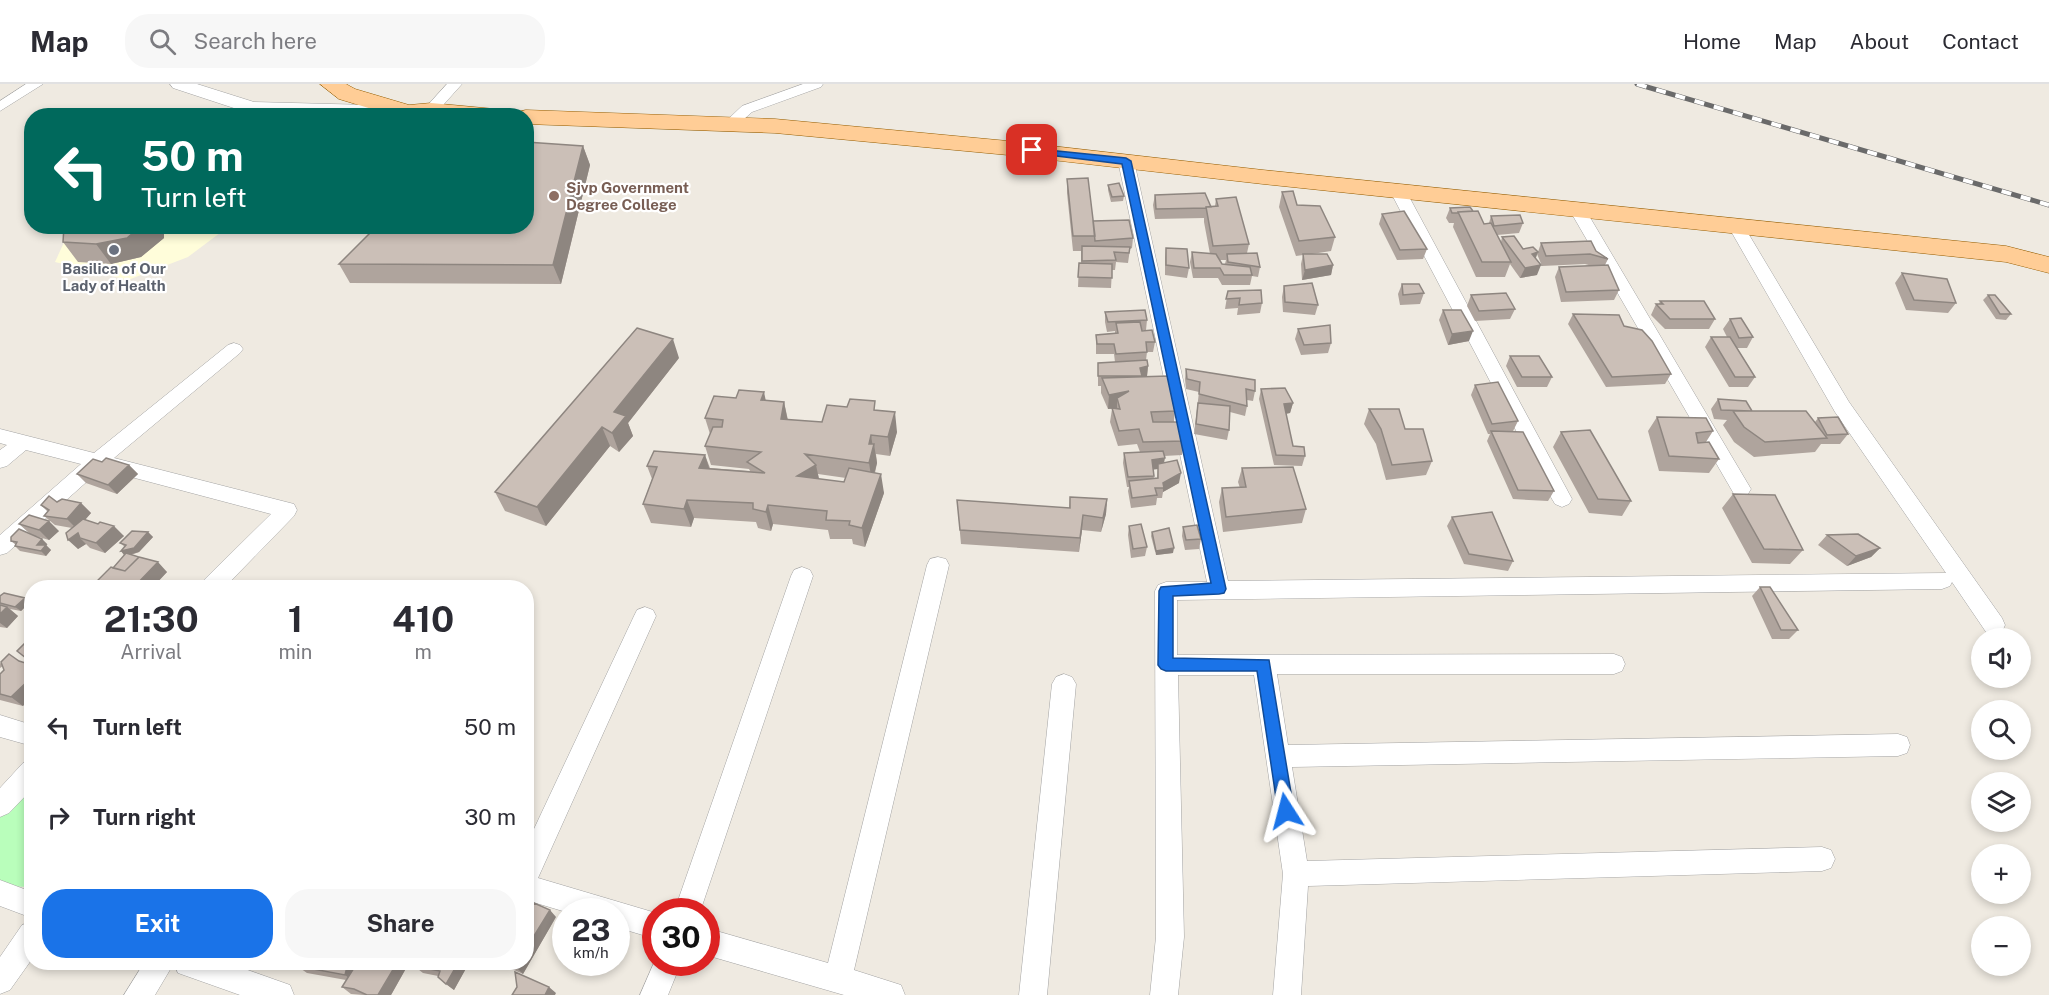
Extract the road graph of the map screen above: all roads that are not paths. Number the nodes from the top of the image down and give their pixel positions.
1 (36, 84) edge
2 (179, 84) edge
3 (331, 84) edge
4 (455, 84) edge
5 (816, 84) edge
6 (0, 107) edge
7 (252, 108) edge
8 (394, 108) edge
9 (433, 108) edge
10 (534, 117) edge
11 (730, 124) junction
12 (1126, 161) junction
13 (1398, 191) junction
14 (1576, 209) junction
15 (1736, 226) junction
16 (2006, 254) junction
17 (2049, 258) edge
18 (2049, 265) edge
19 (234, 349) dead end
20 (0, 436) edge
21 (23, 442) junction
22 (0, 461) edge
23 (97, 461) junction
24 (1741, 489) dead end
25 (1562, 499) dead end
26 (0, 547) edge
27 (938, 565) dead end
28 (802, 576) dead end
29 (218, 580) edge
30 (1942, 580) dead end
31 (1219, 589) junction
32 (645, 616) dead end
33 (1994, 625) dead end
34 (1614, 664) dead end
35 (1166, 665) junction
36 (1264, 665) junction
37 (1064, 684) dead end
38 (0, 726) edge
39 (24, 734) edge
40 (1898, 745) dead end
41 (1278, 756) junction
42 (24, 780) edge
43 (0, 805) edge
44 (534, 859) edge
45 (1822, 860) dead end
46 (1296, 874) junction
47 (534, 889) edge
48 (0, 893) edge
49 (563, 898) edge
50 (692, 898) edge
51 (24, 902) edge
52 (720, 945) edge
53 (24, 946) edge
54 (155, 970) edge
55 (208, 970) edge
56 (662, 976) edge
57 (0, 980) edge
58 (838, 980) junction
59 (138, 995) edge
60 (280, 995) edge
61 (654, 995) edge
62 (891, 995) edge
63 (1033, 995) edge
64 (1164, 995) edge
65 (1287, 995) edge

1 - 6 street
2 - 7 street
3 - 8 main road
4 - 9 street
5 - 11 street
10 - 11 main road
11 - 12 main road
12 - 13 main road
12 - 31 street
13 - 14 main road
13 - 25 street
14 - 15 main road
14 - 24 street
15 - 16 main road
15 - 33 street
16 - 17 street
16 - 18 main road
19 - 23 street
20 - 21 street
21 - 22 street
21 - 23 street
23 - 26 street
23 - 29 street
27 - 58 street
28 - 50 street
30 - 31 street
31 - 35 street
32 - 44 street
34 - 36 street
35 - 36 street
35 - 64 street
36 - 41 street
37 - 63 street
38 - 39 street
40 - 41 street
41 - 46 street
42 - 43 street
45 - 46 street
46 - 65 street
47 - 49 street
48 - 51 street
52 - 58 street
53 - 57 street
54 - 59 street
55 - 60 street
56 - 61 street
58 - 62 street

